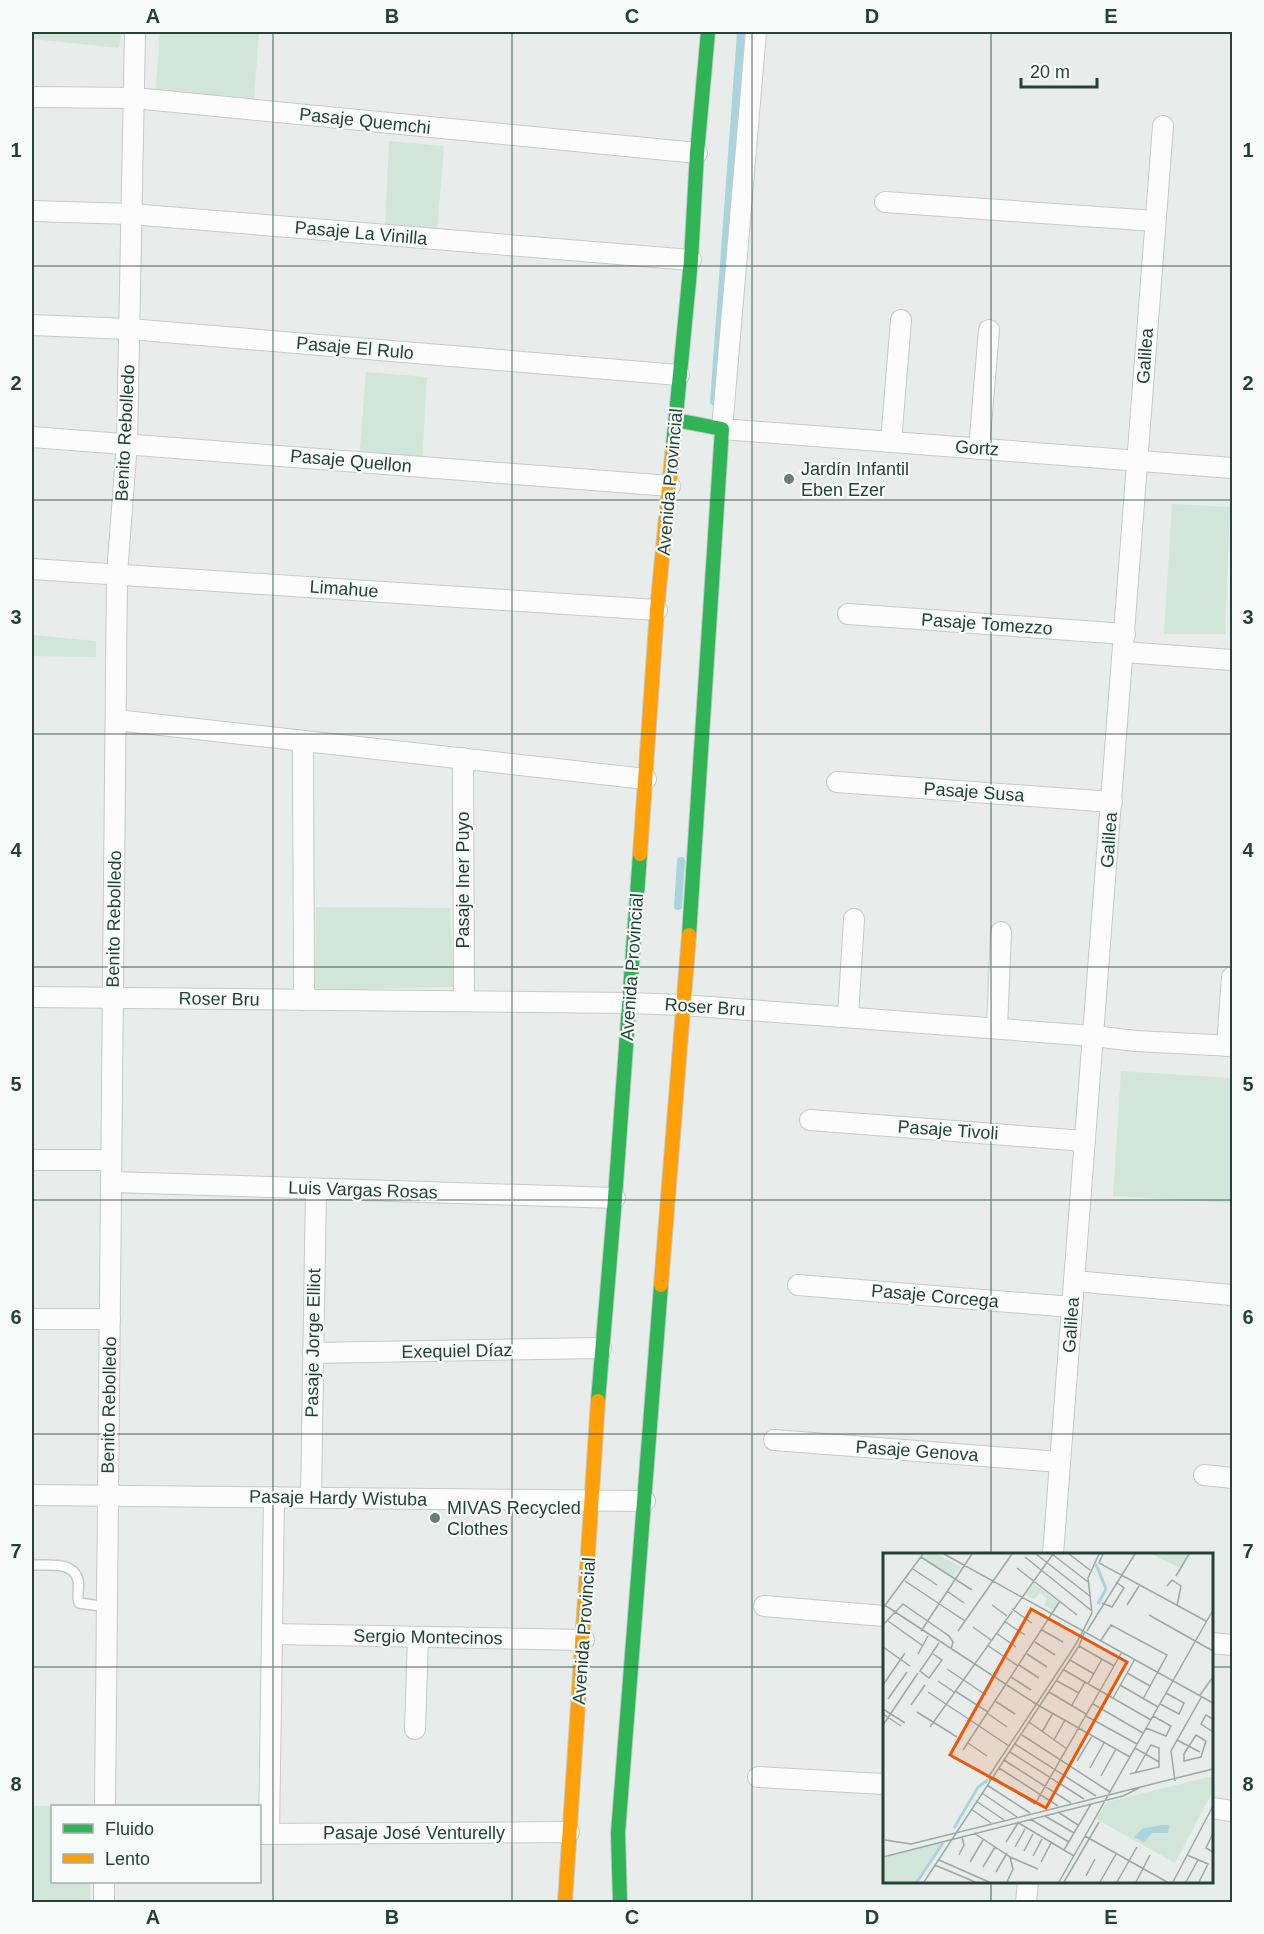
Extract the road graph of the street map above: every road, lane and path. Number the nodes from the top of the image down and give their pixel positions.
1 (135, 32) edge
2 (708, 32) edge
3 (756, 32) edge
4 (32, 97) edge
5 (134, 98) junction
6 (1163, 126) dead end
7 (697, 153) junction
8 (885, 202) dead end
9 (32, 211) edge
10 (131, 214) junction
11 (1155, 221) junction
12 (691, 260) junction
13 (901, 320) dead end
14 (32, 325) edge
15 (129, 329) junction
16 (989, 330) dead end
17 (679, 375) junction
18 (676, 420) junction
19 (722, 429) junction
20 (32, 437) edge
21 (891, 442) junction
22 (127, 443) junction
23 (979, 448) junction
24 (1138, 460) junction
25 (1233, 468) edge
26 (670, 486) junction
27 (32, 568) edge
28 (117, 574) junction
29 (657, 610) junction
30 (848, 614) dead end
31 (1125, 643) junction
32 (1233, 660) edge
33 (116, 720) junction
34 (303, 741) junction
35 (463, 758) junction
36 (646, 779) junction
37 (837, 782) dead end
38 (1112, 802) junction
39 (854, 919) dead end
40 (1001, 932) dead end
41 (1233, 976) edge
42 (32, 997) edge
43 (113, 998) junction
44 (304, 1000) junction
45 (464, 1001) junction
46 (630, 1003) junction
47 (683, 1005) junction
48 (848, 1017) junction
49 (997, 1028) junction
50 (1093, 1036) junction
51 (1230, 1046) edge
52 (810, 1120) dead end
53 (1085, 1141) junction
54 (32, 1160) edge
55 (111, 1160) junction
56 (111, 1182) junction
57 (316, 1189) junction
58 (615, 1198) junction
59 (1074, 1281) junction
60 (798, 1285) dead end
61 (1233, 1295) edge
62 (1072, 1308) junction
63 (32, 1319) edge
64 (110, 1319) junction
65 (601, 1348) junction
66 (313, 1353) junction
67 (774, 1440) dead end
68 (1060, 1462) junction
69 (1204, 1475) dead end
70 (1233, 1478) edge
71 (32, 1495) edge
72 (108, 1495) junction
73 (274, 1497) junction
74 (311, 1497) junction
75 (592, 1500) junction
76 (645, 1500) junction
77 (1053, 1553) edge
78 (32, 1565) edge
79 (764, 1606) dead end
80 (107, 1607) junction
81 (883, 1616) edge
82 (272, 1634) junction
83 (418, 1637) junction
84 (584, 1640) junction
85 (1213, 1642) edge
86 (1233, 1645) edge
87 (416, 1729) dead end
88 (758, 1777) dead end
89 (883, 1784) edge
90 (105, 1805) edge
91 (1213, 1808) edge
92 (1233, 1810) edge
93 (569, 1832) junction
94 (264, 1834) edge
95 (104, 1883) edge
96 (1028, 1883) edge
97 (104, 1902) edge
98 (566, 1902) edge
99 (620, 1902) edge
100 (1026, 1902) edge

1 - 5 street, Benito Rebolledo
2 - 7 street, Avenida Provincial
3 - 19 street
4 - 5 street, Pasaje Quemchi
5 - 7 street, Pasaje Quemchi
5 - 10 street, Benito Rebolledo
6 - 11 street, Galilea
7 - 12 street, Avenida Provincial
8 - 11 street
9 - 10 street, Pasaje La Vinilla
10 - 12 street, Pasaje La Vinilla
10 - 15 street, Benito Rebolledo
11 - 24 street, Galilea
12 - 17 street, Avenida Provincial
13 - 21 street
14 - 15 street, Pasaje El Rulo
15 - 17 street, Pasaje El Rulo
15 - 22 street, Benito Rebolledo
16 - 23 street
17 - 18 street, Avenida Provincial
18 - 19 street
18 - 26 street, Avenida Provincial
19 - 21 street, Gortz
19 - 47 street
20 - 22 street, Pasaje Quellon
21 - 23 street, Gortz
22 - 26 street, Pasaje Quellon
22 - 28 street, Benito Rebolledo
23 - 24 street, Gortz
24 - 25 street, Gortz
24 - 31 street, Galilea
26 - 29 street, Avenida Provincial
27 - 28 street, Limahue
28 - 29 street, Limahue
28 - 33 street, Benito Rebolledo
29 - 36 street, Avenida Provincial
30 - 31 street, Pasaje Tomezzo
31 - 32 street, Pasaje Tomezzo
31 - 38 street, Galilea
33 - 34 street
33 - 43 street, Benito Rebolledo
34 - 35 street
34 - 44 street
35 - 36 street
35 - 45 street, Pasaje Iner Puyo
36 - 46 street, Avenida Provincial
37 - 38 street, Pasaje Susa
38 - 50 street, Galilea
39 - 48 street
40 - 49 street
41 - 51 street
42 - 43 street, Roser Bru
43 - 44 street, Roser Bru
43 - 55 street, Benito Rebolledo
44 - 45 street, Roser Bru
45 - 46 street, Roser Bru
46 - 47 street, Roser Bru
46 - 58 street, Avenida Provincial
47 - 48 street, Roser Bru
47 - 76 street
48 - 49 street, Roser Bru
49 - 50 street, Roser Bru
50 - 51 street, Roser Bru
50 - 53 street, Galilea
52 - 53 street, Pasaje Tivoli
53 - 59 street, Galilea
54 - 55 street
55 - 56 street, Benito Rebolledo
56 - 57 street, Luis Vargas Rosas
56 - 64 street, Benito Rebolledo
57 - 58 street, Luis Vargas Rosas
57 - 66 street, Pasaje Jorge Elliot
58 - 65 street, Avenida Provincial
59 - 61 street
59 - 62 street, Galilea
60 - 62 street, Pasaje Corcega
62 - 68 street, Galilea
63 - 64 street
64 - 72 street, Benito Rebolledo
65 - 66 street, Exequiel Díaz
65 - 75 street, Avenida Provincial
66 - 74 street, Pasaje Jorge Elliot
67 - 68 street, Pasaje Genova
68 - 77 street, Galilea
69 - 70 street
71 - 72 street, Pasaje Hardy Wistuba
72 - 73 street, Pasaje Hardy Wistuba
72 - 80 street, Benito Rebolledo
73 - 74 street, Pasaje Hardy Wistuba
73 - 82 street
74 - 75 street, Pasaje Hardy Wistuba
75 - 76 street, Pasaje Hardy Wistuba
75 - 84 street, Avenida Provincial
76 - 99 street
78 - 80 lane
79 - 81 street
80 - 90 street, Benito Rebolledo
82 - 83 street, Sergio Montecinos
82 - 94 street
83 - 84 street, Sergio Montecinos
83 - 87 street
84 - 93 street, Avenida Provincial
85 - 86 street
88 - 89 street
91 - 92 street
93 - 94 street, Pasaje José Venturelly
93 - 98 street, Avenida Provincial
95 - 97 street
96 - 100 street

